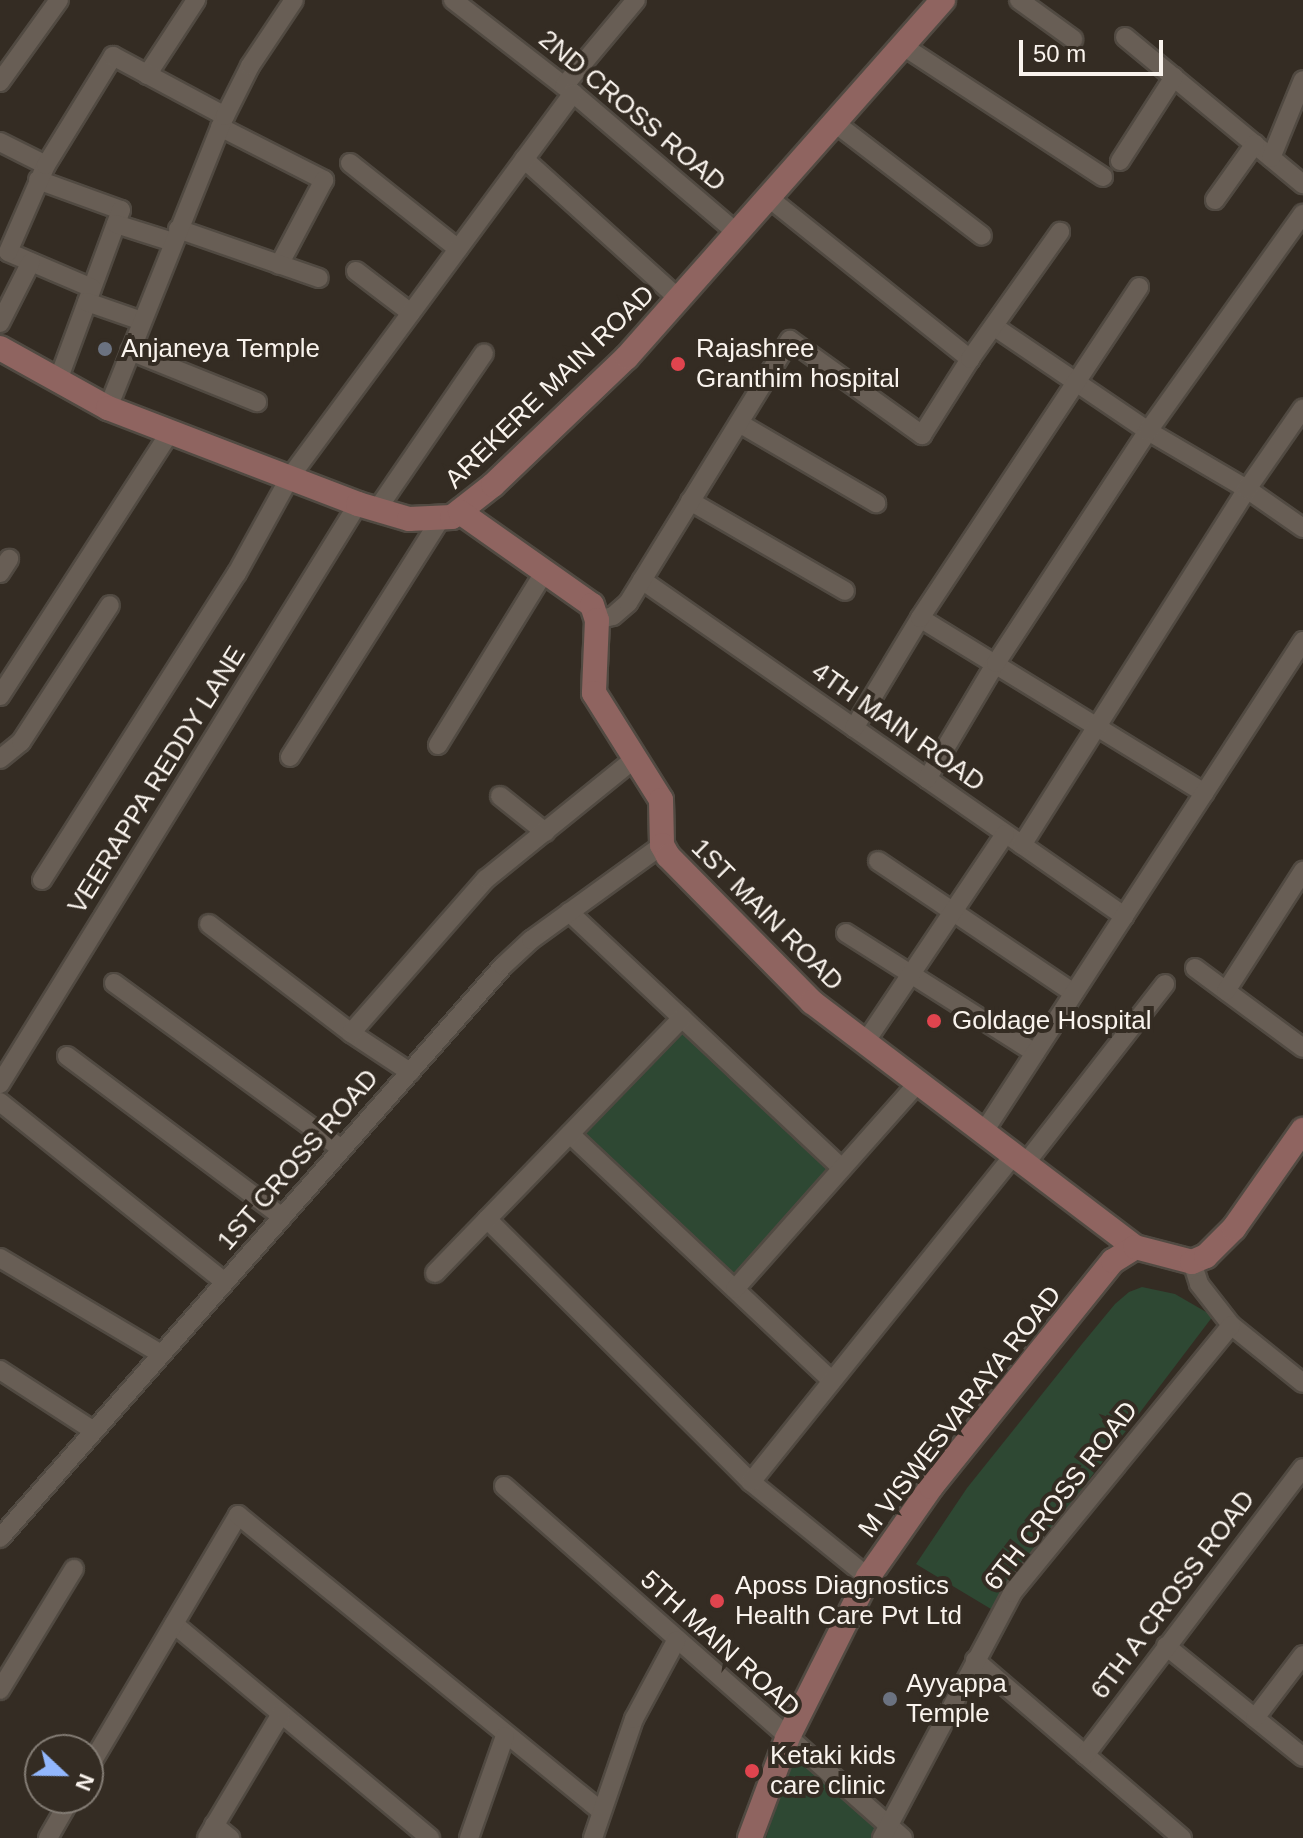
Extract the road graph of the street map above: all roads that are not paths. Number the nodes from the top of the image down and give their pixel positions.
1 (59, 0) edge
2 (196, 0) edge
3 (453, 0) edge
4 (636, 0) edge
5 (943, 0) edge
6 (1019, 0) edge
7 (288, 2) edge
8 (1125, 37) dead end
9 (1073, 39) dead end
10 (903, 46) junction
11 (147, 75) junction
12 (1174, 77) junction
13 (1303, 80) edge
14 (0, 82) edge
15 (569, 90) junction
16 (223, 121) junction
17 (835, 123) junction
18 (0, 142) edge
19 (1255, 144) junction
20 (1271, 158) junction
21 (524, 159) junction
22 (1120, 161) dead end
23 (350, 163) dead end
24 (42, 173) junction
25 (1103, 177) dead end
26 (1303, 184) edge
27 (769, 198) junction
28 (1215, 200) dead end
29 (1303, 214) edge
30 (116, 224) junction
31 (1060, 232) dead end
32 (738, 234) junction
33 (176, 235) junction
34 (982, 236) dead end
35 (458, 249) junction
36 (31, 262) junction
37 (279, 265) junction
38 (356, 271) dead end
39 (319, 278) dead end
40 (1139, 287) dead end
41 (89, 295) junction
42 (680, 300) junction
43 (411, 313) junction
44 (142, 321) junction
45 (0, 323) edge
46 (995, 327) junction
47 (0, 348) edge
48 (130, 351) junction
49 (484, 353) dead end
50 (970, 359) junction
51 (58, 380) junction
52 (1075, 382) junction
53 (257, 402) dead end
54 (108, 408) junction
55 (1303, 408) edge
56 (739, 423) junction
57 (1148, 431) junction
58 (170, 432) junction
59 (290, 477) junction
60 (1247, 489) junction
61 (690, 501) junction
62 (876, 503) dead end
63 (367, 507) junction
64 (450, 516) junction
65 (1303, 528) edge
66 (545, 571) junction
67 (642, 580) junction
68 (845, 591) dead end
69 (110, 605) dead end
70 (920, 618) junction
71 (597, 620) junction
72 (1303, 641) edge
73 (996, 663) junction
74 (0, 696) edge
75 (1098, 725) junction
76 (854, 728) junction
77 (438, 745) dead end
78 (290, 757) dead end
79 (0, 759) edge
80 (634, 759) junction
81 (927, 779) junction
82 (1204, 793) junction
83 (500, 796) dead end
84 (545, 832) junction
85 (1005, 834) junction
86 (662, 845) junction
87 (1022, 845) junction
88 (878, 861) dead end
89 (1303, 871) edge
90 (42, 880) dead end
91 (569, 912) junction
92 (953, 912) junction
93 (1124, 916) junction
94 (209, 924) dead end
95 (846, 933) dead end
96 (1195, 968) dead end
97 (910, 975) junction
98 (114, 983) dead end
99 (1165, 984) dead end
100 (1226, 991) junction
101 (1074, 993) junction
102 (682, 1018) junction
103 (351, 1033) junction
104 (864, 1044) junction
105 (1303, 1048) edge
106 (1035, 1053) junction
107 (67, 1056) dead end
108 (410, 1072) junction
109 (0, 1084) edge
110 (917, 1084) junction
111 (0, 1102) edge
112 (1303, 1130) edge
113 (983, 1133) junction
114 (570, 1134) junction
115 (342, 1149) junction
116 (1019, 1160) junction
117 (842, 1168) junction
118 (282, 1217) junction
119 (487, 1219) junction
120 (1135, 1247) junction
121 (0, 1258) edge
122 (1192, 1262) junction
123 (435, 1273) dead end
124 (225, 1282) junction
125 (735, 1289) junction
126 (1231, 1325) junction
127 (161, 1354) junction
128 (0, 1370) edge
129 (832, 1381) junction
130 (1303, 1383) edge
131 (94, 1431) junction
132 (1303, 1468) edge
133 (751, 1482) junction
134 (504, 1486) dead end
135 (3, 1528) edge
136 (74, 1569) dead end
137 (868, 1577) junction
138 (174, 1624) junction
139 (676, 1641) junction
140 (1166, 1646) junction
141 (1303, 1655) edge
142 (975, 1660) junction
143 (0, 1690) edge
144 (281, 1714) junction
145 (1255, 1718) junction
146 (505, 1736) junction
147 (787, 1739) junction
148 (104, 1742) edge
149 (1085, 1755) junction
150 (1303, 1757) edge
151 (601, 1811) junction
152 (62, 1814) edge
153 (884, 1831) edge
154 (210, 1832) edge
155 (48, 1838) edge
156 (230, 1838) edge
157 (430, 1838) edge
158 (469, 1838) edge
159 (593, 1838) edge
160 (750, 1838) edge
161 (903, 1838) edge
162 (1182, 1838) edge

1 - 14 street
2 - 11 street
3 - 15 street, 2ND CROSS ROAD
4 - 15 street
5 - 10 street, AREKERE MAIN ROAD
6 - 9 street
7 - 16 street
8 - 12 street
10 - 17 street, AREKERE MAIN ROAD
10 - 25 street
11 - 16 street
11 - 24 street
12 - 19 street
12 - 22 street
13 - 20 street
15 - 21 street
15 - 32 street, 2ND CROSS ROAD
16 - 33 street
16 - 37 street
17 - 27 street, AREKERE MAIN ROAD
17 - 34 street
18 - 24 street
19 - 20 street
19 - 28 street
20 - 26 street
21 - 35 street
21 - 42 street
23 - 35 street
24 - 30 street
24 - 36 street
27 - 32 street, AREKERE MAIN ROAD
27 - 50 street
29 - 57 street
30 - 33 street
30 - 41 street
31 - 46 street
32 - 42 street, AREKERE MAIN ROAD
33 - 37 street
33 - 44 street
35 - 43 street
36 - 41 street
36 - 45 street
37 - 39 street
38 - 43 street
40 - 52 street
41 - 44 street
41 - 51 street
42 - 64 street, AREKERE MAIN ROAD
43 - 59 street
44 - 48 street
46 - 50 street
46 - 52 street
47 - 51 street, AREKERE MAIN ROAD
48 - 53 street
48 - 54 street
49 - 63 street, VEERAPPA REDDY LANE
50 - 56 street
51 - 54 street, AREKERE MAIN ROAD
52 - 57 street
52 - 70 street
54 - 58 street, AREKERE MAIN ROAD
55 - 60 street
56 - 61 street
56 - 62 street
57 - 60 street
57 - 73 street
58 - 59 street, AREKERE MAIN ROAD
58 - 74 street
59 - 63 street, AREKERE MAIN ROAD
59 - 90 street
60 - 65 street
60 - 75 street
61 - 67 street
61 - 68 street
63 - 64 street, AREKERE MAIN ROAD
63 - 109 street, VEERAPPA REDDY LANE
64 - 66 street
64 - 78 street
66 - 71 street
66 - 77 street
67 - 71 street
67 - 76 street, 4TH MAIN ROAD
69 - 79 street
70 - 73 street
70 - 76 street
71 - 80 street, 1ST MAIN ROAD
72 - 82 street
73 - 75 street
73 - 81 street
75 - 82 street
75 - 87 street
76 - 81 street, 4TH MAIN ROAD
80 - 84 street
80 - 86 street, 1ST MAIN ROAD
81 - 85 street, 4TH MAIN ROAD
82 - 93 street
83 - 84 street
84 - 103 street
85 - 87 street, 4TH MAIN ROAD
85 - 92 street
86 - 91 street, 1ST CROSS ROAD
86 - 104 street, 1ST MAIN ROAD
87 - 93 street, 4TH MAIN ROAD
88 - 92 street
89 - 100 street
91 - 102 street
91 - 108 street, 1ST CROSS ROAD
92 - 97 street
92 - 101 street
93 - 101 street
94 - 103 street
95 - 97 street
96 - 100 street
97 - 104 street
97 - 106 street
98 - 115 street
99 - 116 street
100 - 105 street
101 - 106 street
102 - 114 street
102 - 117 street
103 - 108 street
104 - 110 street, 1ST MAIN ROAD
106 - 113 street
107 - 118 street
108 - 115 street, 1ST CROSS ROAD
110 - 113 street, 1ST MAIN ROAD
110 - 117 street
111 - 124 street
112 - 122 street
113 - 116 street, 1ST MAIN ROAD
114 - 119 street
114 - 125 street
115 - 118 street, 1ST CROSS ROAD
116 - 120 street, 1ST MAIN ROAD
116 - 129 street
117 - 125 street
118 - 124 street, 1ST CROSS ROAD
119 - 123 street
119 - 133 street
120 - 122 street
120 - 137 street, M VISWESVARAYA ROAD
121 - 127 street
122 - 126 street
124 - 127 street, 1ST CROSS ROAD
125 - 129 street
126 - 130 street
126 - 142 street, 6TH CROSS ROAD
127 - 131 street, 1ST CROSS ROAD
128 - 131 street
129 - 133 street
131 - 135 street, 1ST CROSS ROAD
132 - 140 street, 6TH A CROSS ROAD
133 - 137 street
134 - 139 street, 5TH MAIN ROAD
136 - 143 street
137 - 147 street, M VISWESVARAYA ROAD
138 - 144 street
138 - 146 street
138 - 148 street
139 - 147 street, 5TH MAIN ROAD
139 - 151 street
140 - 145 street
140 - 149 street, 6TH A CROSS ROAD
141 - 145 street
142 - 149 street
142 - 153 street, 6TH CROSS ROAD
144 - 154 street
144 - 157 street
145 - 150 street
146 - 151 street
146 - 158 street
147 - 153 street, 5TH MAIN ROAD
147 - 160 street, M VISWESVARAYA ROAD
149 - 162 street
151 - 159 street
152 - 155 street
153 - 161 street, 5TH MAIN ROAD
154 - 156 street

